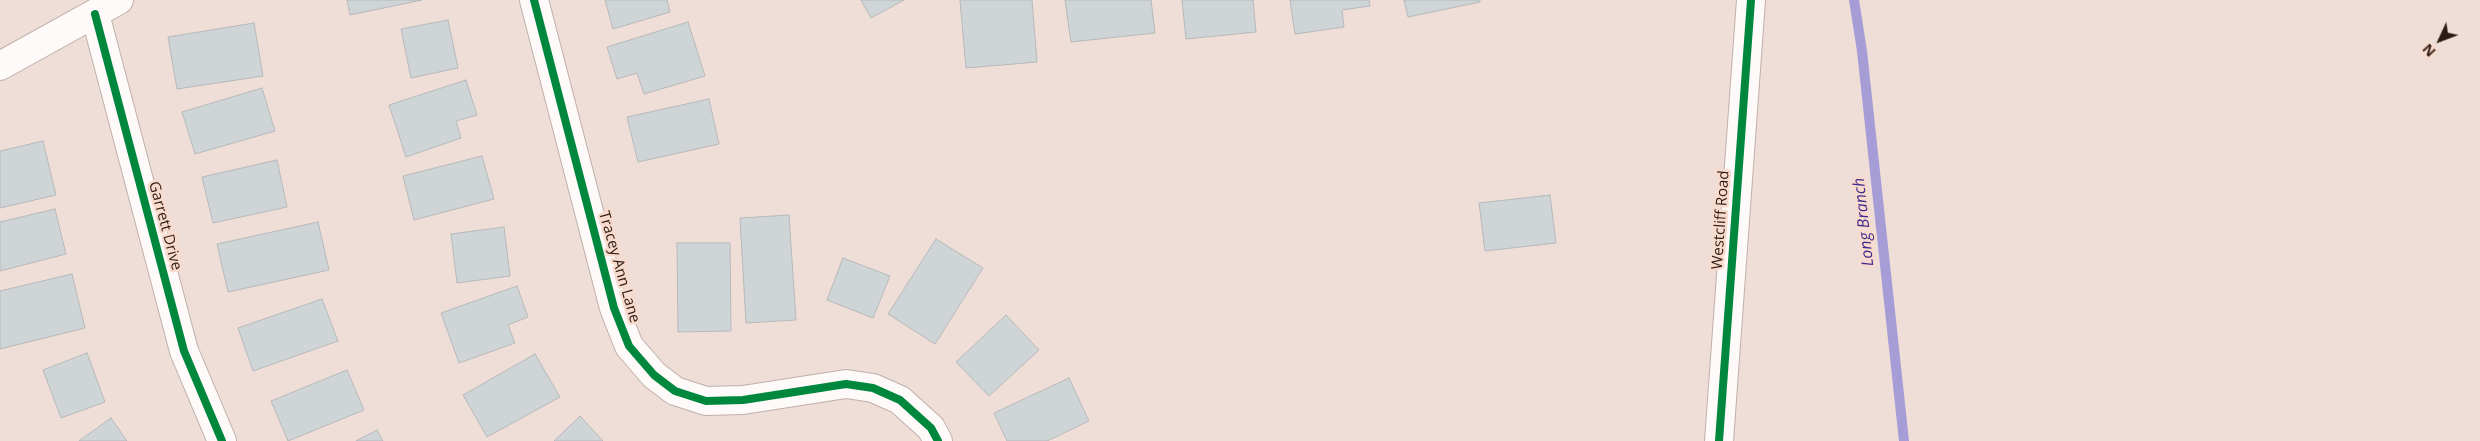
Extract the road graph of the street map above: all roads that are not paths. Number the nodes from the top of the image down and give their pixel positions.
1 (119, 0) edge
2 (534, 0) edge
3 (1751, 0) edge
4 (95, 14) junction
5 (0, 66) edge
6 (222, 441) edge
7 (938, 441) edge
8 (1719, 441) edge

1 - 4 street
2 - 7 street, Tracey Ann Lane
3 - 8 street, Westcliff Road
4 - 5 street
4 - 6 street, Garrett Drive

